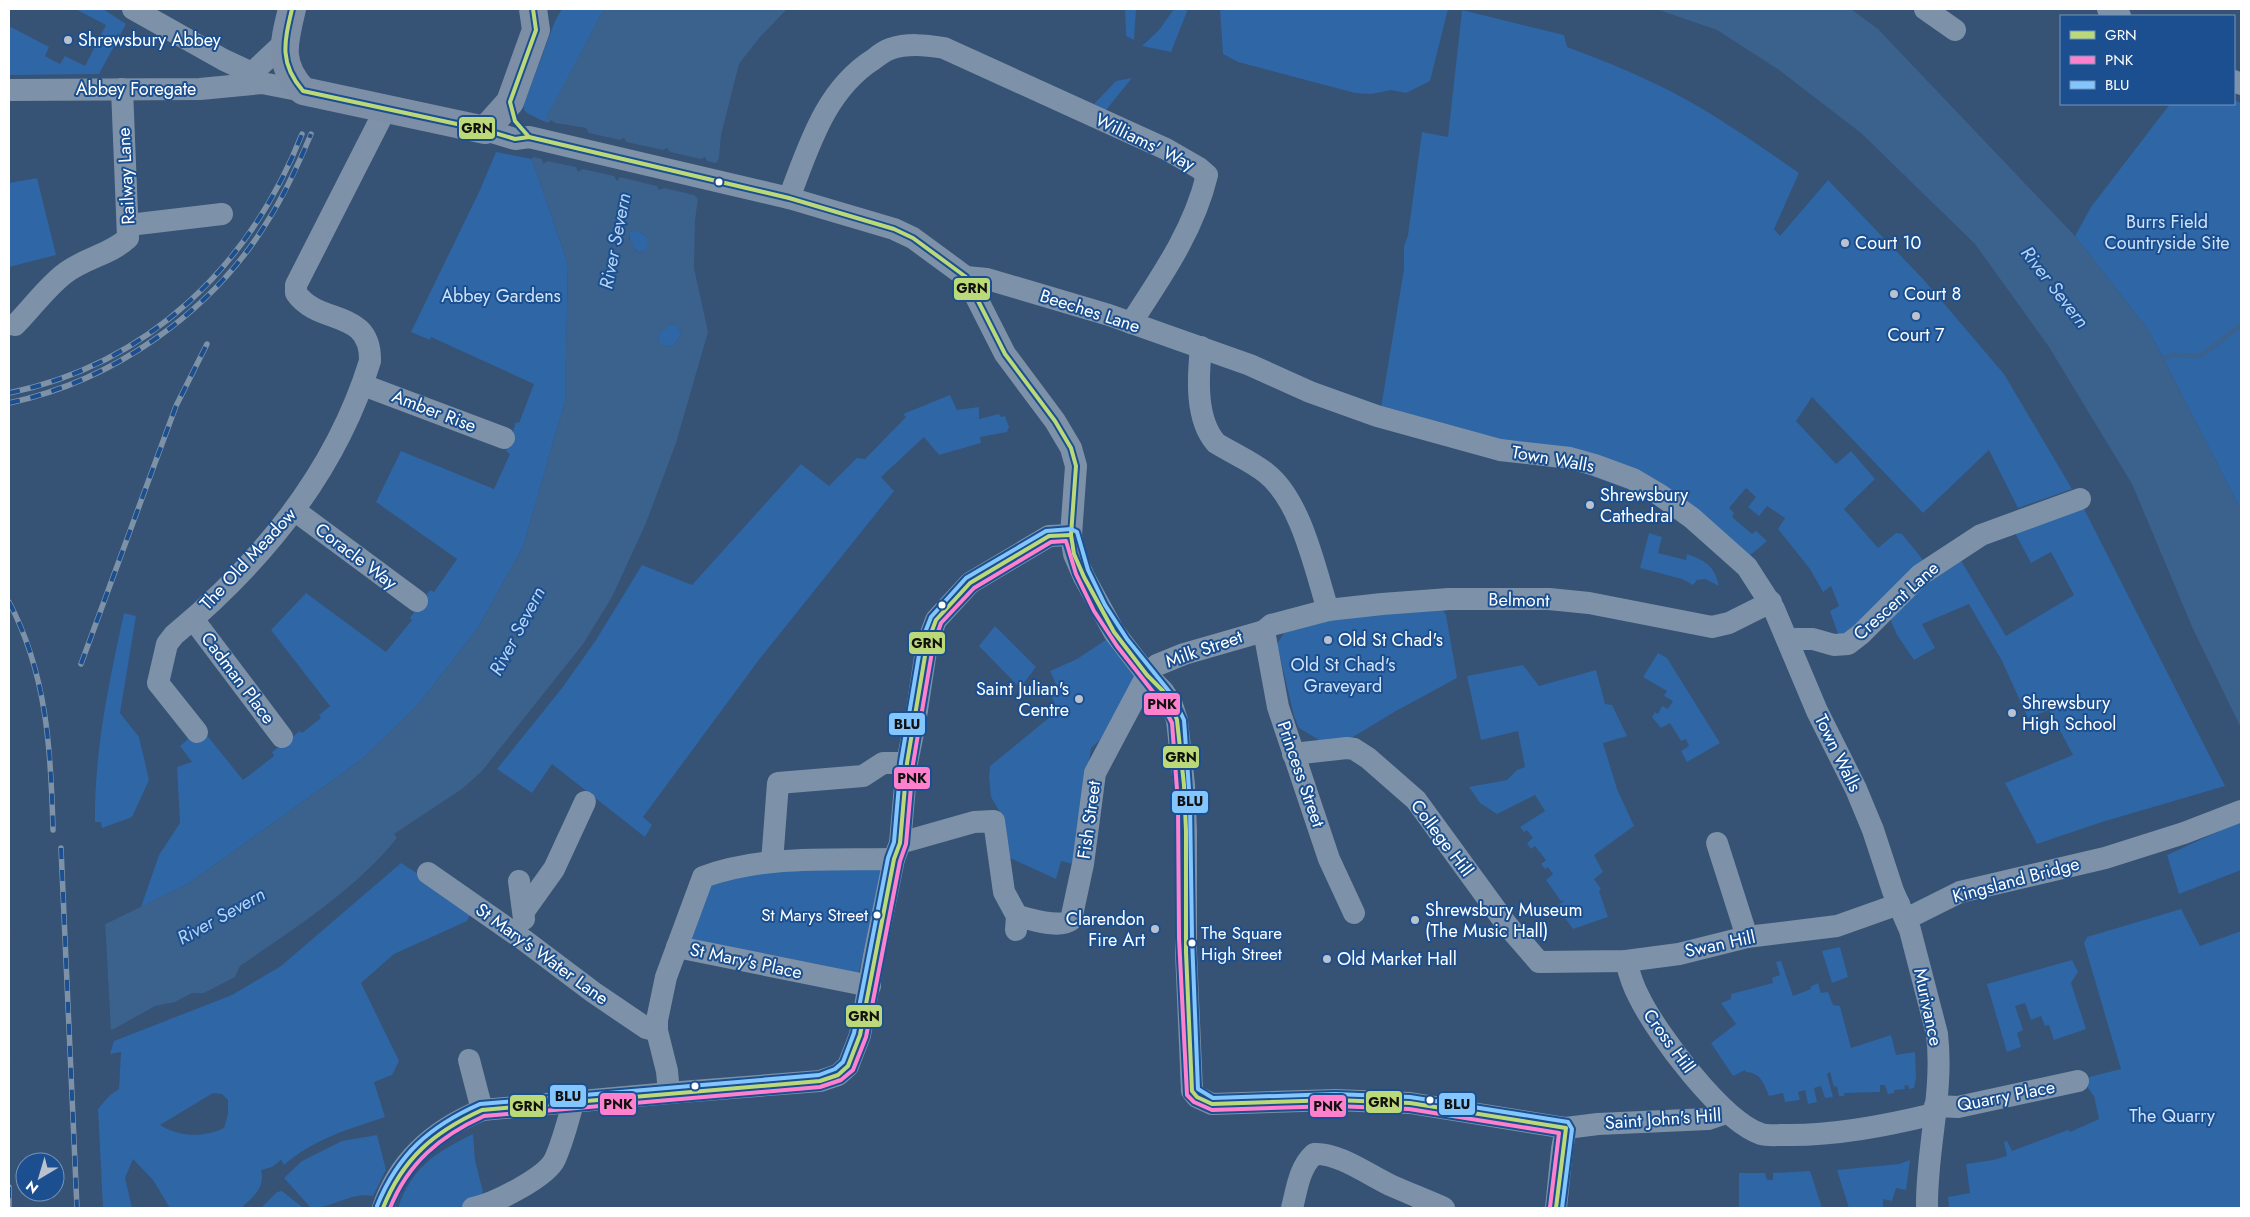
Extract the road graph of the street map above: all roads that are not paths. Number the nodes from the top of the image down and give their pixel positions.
1 (133, 9) edge
2 (292, 9) edge
3 (1925, 9) edge
4 (538, 16) edge
5 (1955, 30) dead end
6 (284, 44) junction
7 (257, 78) junction
8 (122, 89) junction
9 (9, 90) edge
10 (304, 91) junction
11 (510, 102) junction
12 (383, 109) junction
13 (485, 130) junction
14 (530, 138) junction
15 (789, 198) junction
16 (222, 214) dead end
17 (129, 225) junction
18 (966, 277) junction
19 (1131, 323) junction
20 (15, 325) dead end
21 (1207, 349) junction
22 (363, 385) junction
23 (504, 438) dead end
24 (2080, 499) dead end
25 (294, 510) junction
26 (1071, 535) junction
27 (417, 601) dead end
28 (1771, 602) junction
29 (1328, 610) junction
30 (193, 619) junction
31 (1264, 631) junction
32 (1790, 642) junction
33 (1146, 674) junction
34 (197, 732) dead end
35 (282, 737) dead end
36 (1293, 754) junction
37 (907, 763) junction
38 (585, 802) dead end
39 (2234, 814) edge
40 (994, 821) joint
41 (1717, 843) dead end
42 (897, 851) junction
43 (772, 862) junction
44 (428, 873) dead end
45 (518, 881) dead end
46 (524, 912) junction
47 (1902, 912) junction
48 (1354, 913) dead end
49 (1747, 937) junction
50 (524, 940) junction
51 (677, 947) junction
52 (1626, 961) junction
53 (1539, 962) joint
54 (870, 986) junction
55 (657, 1031) junction
56 (469, 1060) dead end
57 (2078, 1081) dead end
58 (669, 1093) junction
59 (573, 1103) junction
60 (482, 1110) junction
61 (1934, 1110) junction
62 (1726, 1113) junction
63 (1566, 1128) junction
64 (383, 1208) edge
65 (473, 1208) edge
66 (1292, 1208) edge
67 (1444, 1208) edge
68 (1556, 1208) edge
69 (1927, 1208) edge

1 - 7 street, Abbey Foregate
2 - 6 main road
3 - 5 street
4 - 11 main road
6 - 7 street
6 - 10 main road
7 - 8 street, Abbey Foregate
7 - 10 street, Abbey Foregate
8 - 9 street, Abbey Foregate
8 - 17 street, Railway Lane
10 - 12 main road, Abbey Foregate
11 - 13 main road
11 - 14 street
12 - 13 main road, Abbey Foregate
12 - 22 street, The Old Meadow
13 - 14 street, Abbey Foregate
14 - 15 street, Abbey Foregate
15 - 18 street, Abbey Foregate
15 - 19 street, Williams' Way
16 - 17 street
17 - 20 street, Railway Lane
18 - 19 street, Beeches Lane
18 - 26 street
19 - 21 street, Beeches Lane
21 - 28 street, Town Walls
21 - 29 street
22 - 23 street, Amber Rise
22 - 25 street, The Old Meadow
24 - 32 street, Crescent Lane
25 - 27 street, Coracle Way
25 - 30 street, The Old Meadow
26 - 33 street
26 - 37 street
28 - 29 street, Belmont
28 - 32 street, Town Walls
29 - 31 street, Belmont
30 - 34 street, The Old Meadow
30 - 35 street, Cadman Place
31 - 33 street, Milk Street
31 - 36 street, Princess Street
32 - 47 street, Town Walls
33 - 40 street, Fish Street
33 - 63 street, Saint John's Hill
36 - 48 street, Princess Street
36 - 53 street, College Hill
37 - 42 street
37 - 43 street
38 - 46 street
39 - 47 street, Kingsland Bridge
40 - 42 street, St Mary's Place
41 - 49 street
42 - 43 street, St Mary's Place
42 - 54 street
43 - 51 street, St Mary's Place
44 - 50 street, St Mary's Water Lane
45 - 46 street
46 - 50 street
47 - 49 street, Swan Hill
47 - 61 street, Murivance
49 - 52 street, Swan Hill
50 - 55 street, St Mary's Water Lane
51 - 54 street, St Mary's Place
51 - 55 street
52 - 53 street, Swan Hill
52 - 62 street, Cross Hill
54 - 58 street
55 - 58 street
56 - 60 street
57 - 61 street, Quarry Place
58 - 59 street
59 - 60 street
59 - 65 street
60 - 64 street
61 - 62 street, Saint John's Hill
61 - 69 street, Murivance
62 - 63 street, Saint John's Hill
63 - 68 street
66 - 67 street

